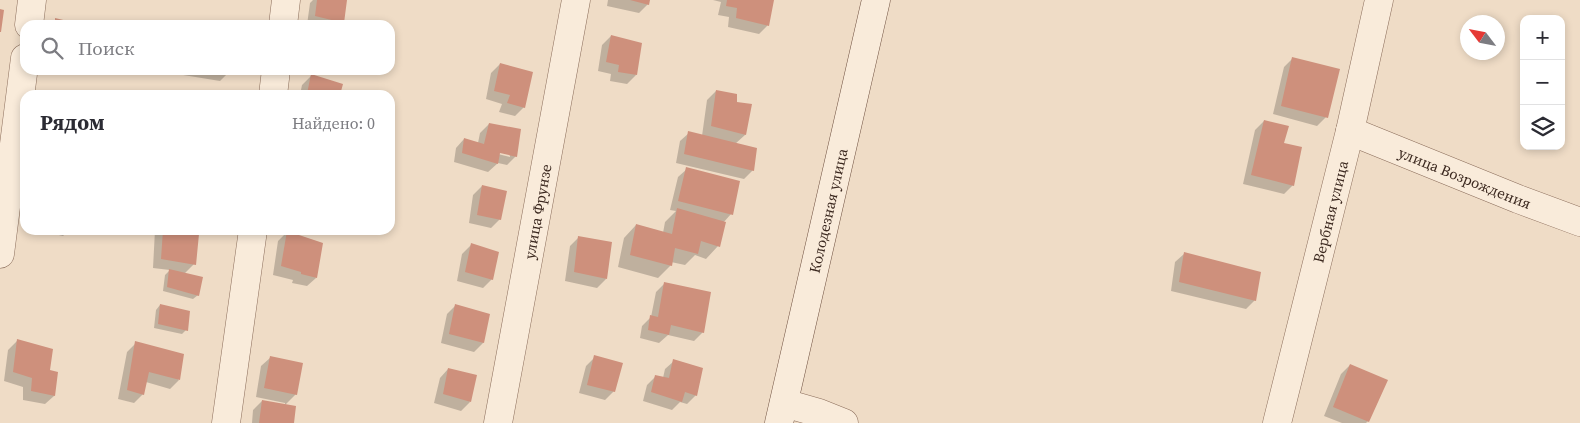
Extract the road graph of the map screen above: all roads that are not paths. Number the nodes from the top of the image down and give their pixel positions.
1 (32, 0) edge
2 (286, 0) edge
3 (576, 0) edge
4 (876, 0) edge
5 (1379, 0) edge
6 (30, 20) edge
7 (283, 20) edge
8 (23, 75) edge
9 (275, 75) edge
10 (21, 90) edge
11 (274, 90) edge
12 (20, 97) edge
13 (1350, 131) junction
14 (1580, 222) edge
15 (252, 235) edge
16 (0, 254) edge
17 (781, 413) edge
18 (226, 423) edge
19 (498, 423) edge
20 (844, 423) edge
21 (1277, 423) edge

1 - 6 street
2 - 7 street
3 - 19 street, улица Фрунзе
4 - 17 street, Колодезная улица
5 - 13 street, Вербная улица
8 - 10 street
9 - 11 street
12 - 16 street
13 - 14 street, улица Возрождения
13 - 21 street, Вербная улица
15 - 18 street
17 - 20 street

